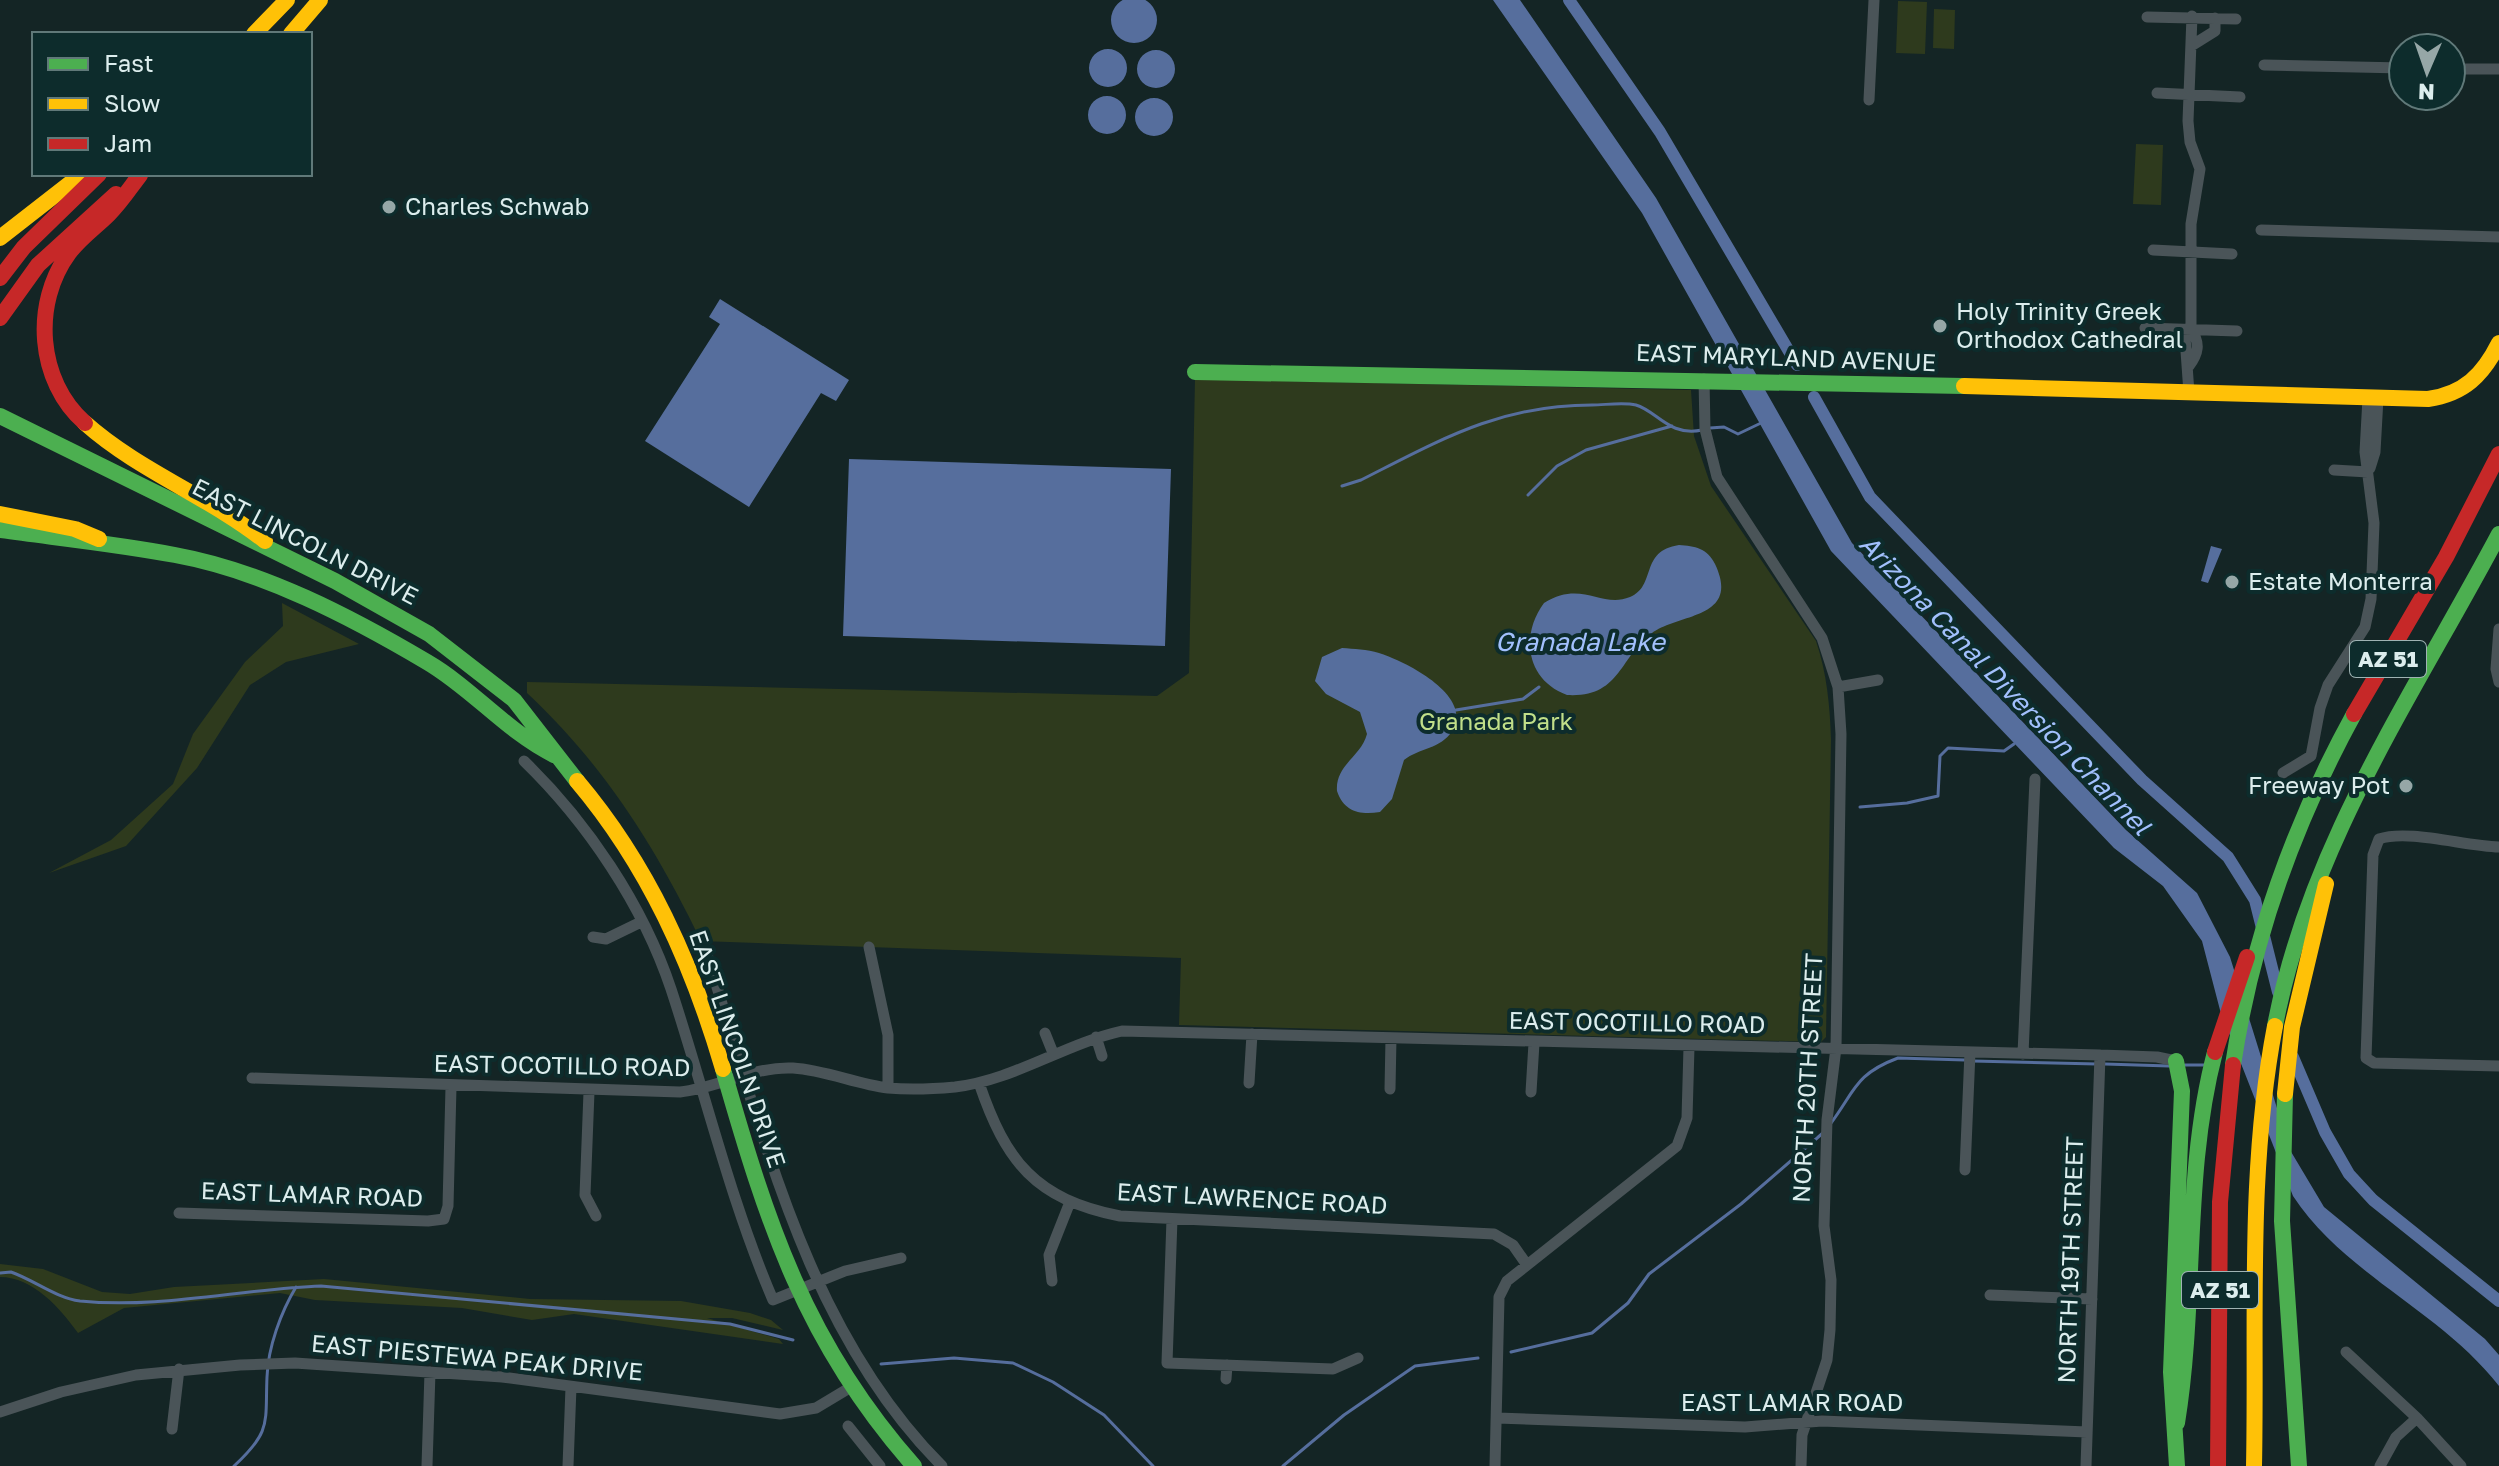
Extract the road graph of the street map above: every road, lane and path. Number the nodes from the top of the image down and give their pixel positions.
1 (287, 0) edge
2 (320, 0) edge
3 (1874, 0) edge
4 (2192, 16) junction
5 (2147, 17) dead end
6 (2215, 18) junction
7 (2236, 19) dead end
8 (256, 32) edge
9 (293, 32) edge
10 (2191, 46) junction
11 (2264, 65) dead end
12 (2387, 68) edge
13 (2467, 69) edge
14 (2499, 69) edge
15 (2157, 93) dead end
16 (2189, 95) junction
17 (2240, 97) dead end
18 (1869, 100) dead end
19 (79, 176) edge
20 (97, 176) edge
21 (140, 176) edge
22 (140, 176) edge
23 (2261, 230) dead end
24 (2499, 237) edge
25 (0, 238) edge
26 (2153, 250) dead end
27 (2191, 253) junction
28 (2232, 254) dead end
29 (0, 278) edge
30 (0, 318) edge
31 (2145, 328) dead end
32 (2191, 330) junction
33 (2237, 331) dead end
34 (2499, 343) edge
35 (1195, 372) dead end
36 (1704, 379) junction
37 (2189, 393) junction
38 (2373, 398) junction
39 (0, 416) edge
40 (2499, 454) edge
41 (2334, 470) dead end
42 (2368, 472) junction
43 (0, 514) edge
44 (0, 530) edge
45 (2499, 534) edge
46 (105, 542) junction
47 (278, 553) junction
48 (2499, 629) edge
49 (1878, 680) dead end
50 (2499, 682) edge
51 (1838, 687) junction
52 (554, 755) junction
53 (524, 761) dead end
54 (537, 773) junction
55 (2283, 773) dead end
56 (2035, 779) dead end
57 (2499, 847) edge
58 (2328, 856) junction
59 (2268, 914) junction
60 (641, 922) junction
61 (593, 937) dead end
62 (704, 945) dead end
63 (869, 947) dead end
64 (1045, 1033) dead end
65 (1252, 1034) junction
66 (1096, 1037) junction
67 (1391, 1038) junction
68 (1534, 1043) junction
69 (1689, 1047) junction
70 (1836, 1048) junction
71 (1970, 1052) junction
72 (1053, 1053) junction
73 (2023, 1054) junction
74 (2100, 1055) junction
75 (1102, 1056) dead end
76 (2176, 1061) joint
77 (2499, 1066) edge
78 (746, 1076) junction
79 (252, 1078) dead end
80 (726, 1082) junction
81 (979, 1083) junction
82 (1249, 1083) dead end
83 (451, 1087) junction
84 (888, 1088) junction
85 (1390, 1089) dead end
86 (703, 1090) junction
87 (589, 1092) junction
88 (1531, 1092) dead end
89 (1965, 1170) dead end
90 (1070, 1202) junction
91 (179, 1213) dead end
92 (596, 1216) dead end
93 (1172, 1219) junction
94 (901, 1258) dead end
95 (1527, 1265) junction
96 (817, 1281) junction
97 (1052, 1281) dead end
98 (797, 1292) junction
99 (1990, 1295) dead end
100 (2092, 1299) junction
101 (2346, 1352) dead end
102 (1358, 1358) dead end
103 (1227, 1365) junction
104 (179, 1369) junction
105 (430, 1372) junction
106 (1226, 1379) dead end
107 (571, 1387) junction
108 (851, 1387) junction
109 (0, 1412) edge
110 (1497, 1418) junction
111 (2417, 1418) junction
112 (1805, 1423) junction
113 (2177, 1423) junction
114 (848, 1426) dead end
115 (172, 1429) dead end
116 (2087, 1432) junction
117 (427, 1466) edge
118 (568, 1466) edge
119 (880, 1466) edge
120 (914, 1466) edge
121 (942, 1466) edge
122 (1495, 1466) edge
123 (1801, 1466) edge
124 (2086, 1466) edge
125 (2177, 1466) edge
126 (2218, 1466) edge
127 (2254, 1466) edge
128 (2299, 1466) edge
129 (2380, 1466) edge
130 (2461, 1466) edge

1 - 8 main road
2 - 9 main road
3 - 18 street
4 - 5 street
4 - 6 street
4 - 10 street
6 - 7 street
6 - 10 street
10 - 16 street
11 - 12 street
13 - 14 street
15 - 16 street
16 - 17 street
16 - 27 street
19 - 25 main road
20 - 29 main road
21 - 30 main road
22 - 47 main road
23 - 24 street
26 - 27 street
27 - 28 street
27 - 32 street
31 - 32 street
32 - 33 street
32 - 37 street
34 - 38 main road, EAST MARYLAND AVENUE
35 - 36 main road, EAST MARYLAND AVENUE
36 - 37 main road, EAST MARYLAND AVENUE
36 - 51 street, NORTH 20TH STREET
37 - 38 main road, EAST MARYLAND AVENUE
38 - 42 street
39 - 47 main road, EAST LINCOLN DRIVE
40 - 59 main road, AZ 51
41 - 42 street
42 - 55 street
43 - 46 main road
44 - 46 main road, EAST LINCOLN DRIVE
45 - 58 main road, AZ 51
46 - 52 main road, EAST LINCOLN DRIVE
47 - 52 main road, EAST LINCOLN DRIVE
48 - 50 street
49 - 51 street
51 - 70 street, NORTH 20TH STREET
52 - 54 street
52 - 80 main road, EAST LINCOLN DRIVE
53 - 54 street, EAST LINCOLN DRIVE
54 - 60 street, EAST LINCOLN DRIVE
56 - 73 street
57 - 77 street
58 - 127 main road, AZ 51
58 - 128 main road
59 - 113 main road
59 - 126 main road, AZ 51
60 - 61 street
60 - 86 street, EAST LINCOLN DRIVE
62 - 78 street, EAST LINCOLN DRIVE
63 - 84 street
64 - 72 street
65 - 66 street, EAST OCOTILLO ROAD
65 - 67 street, EAST OCOTILLO ROAD
65 - 82 street
66 - 72 street, EAST OCOTILLO ROAD
66 - 75 street
67 - 68 street, EAST OCOTILLO ROAD
67 - 85 street
68 - 69 street, EAST OCOTILLO ROAD
68 - 88 street
69 - 70 street, EAST OCOTILLO ROAD
69 - 95 street
70 - 71 street, EAST OCOTILLO ROAD
70 - 112 street, NORTH 20TH STREET
71 - 73 street, EAST OCOTILLO ROAD
71 - 89 street
72 - 81 street, EAST OCOTILLO ROAD
73 - 74 street, EAST OCOTILLO ROAD
74 - 76 street, EAST OCOTILLO ROAD
74 - 100 street, NORTH 19TH STREET
76 - 113 main road
78 - 80 street, EAST OCOTILLO ROAD
78 - 84 street, EAST OCOTILLO ROAD
78 - 96 street, EAST LINCOLN DRIVE
79 - 83 street, EAST OCOTILLO ROAD
80 - 86 street, EAST OCOTILLO ROAD
80 - 98 main road, EAST LINCOLN DRIVE
81 - 84 street, EAST OCOTILLO ROAD
81 - 90 street, EAST LAWRENCE ROAD
83 - 87 street, EAST OCOTILLO ROAD
83 - 91 street, EAST LAMAR ROAD
86 - 87 street, EAST OCOTILLO ROAD
86 - 98 street, EAST LINCOLN DRIVE
87 - 92 street
90 - 93 street, EAST LAWRENCE ROAD
90 - 97 street
93 - 95 street, EAST LAWRENCE ROAD
93 - 103 street
94 - 96 street
95 - 110 street
96 - 98 street
96 - 121 street, EAST LINCOLN DRIVE
98 - 108 main road, EAST LINCOLN DRIVE
99 - 100 street
100 - 116 street, NORTH 19TH STREET
101 - 111 street
102 - 103 street
103 - 106 street
104 - 105 street, EAST PIESTEWA PEAK DRIVE
104 - 109 street, EAST PIESTEWA PEAK DRIVE
104 - 115 street
105 - 107 street, EAST PIESTEWA PEAK DRIVE
105 - 117 street
107 - 108 street, EAST PIESTEWA PEAK DRIVE
107 - 118 street
108 - 120 main road, EAST LINCOLN DRIVE
110 - 112 street, EAST LAMAR ROAD
110 - 122 street
111 - 129 street
111 - 130 street
112 - 116 street, EAST LAMAR ROAD
112 - 123 street, NORTH 20TH STREET
113 - 125 main road
114 - 119 street
116 - 124 street, NORTH 19TH STREET

